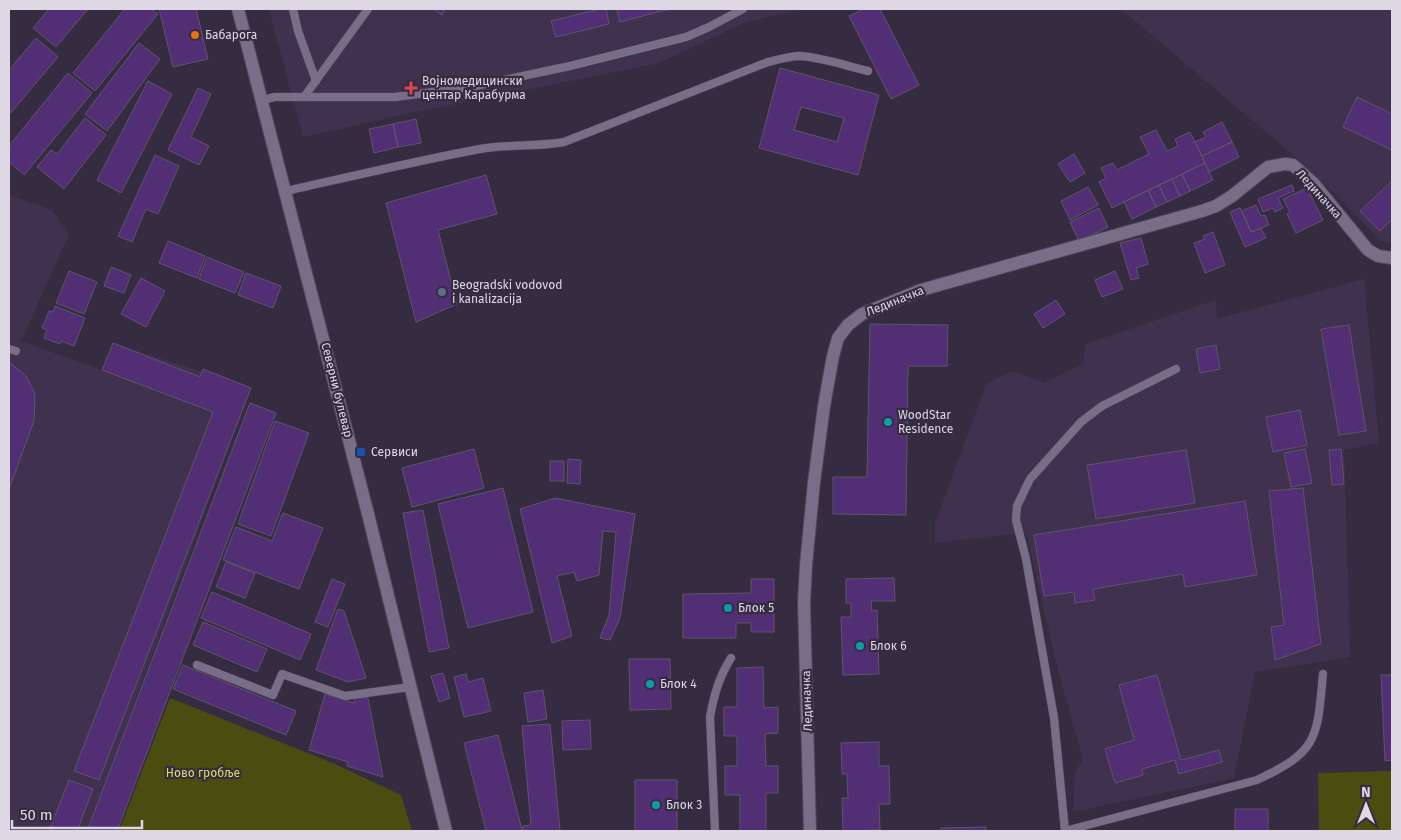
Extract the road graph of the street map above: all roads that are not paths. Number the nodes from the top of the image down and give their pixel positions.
1 (238, 9) edge
2 (293, 9) edge
3 (368, 9) edge
4 (742, 9) edge
5 (868, 71) dead end
6 (316, 81) junction
7 (304, 97) junction
8 (262, 100) junction
9 (286, 192) junction
10 (1392, 258) edge
11 (1176, 369) dead end
12 (731, 658) dead end
13 (197, 665) dead end
14 (1324, 674) dead end
15 (410, 687) junction
16 (446, 831) edge
17 (715, 831) edge
18 (810, 831) edge
19 (1065, 831) edge

1 - 8 street, Северни булевар
2 - 6 lane
3 - 6 lane
4 - 7 lane
5 - 9 lane
6 - 7 lane
7 - 8 lane
8 - 9 street, Северни булевар
9 - 15 street, Северни булевар
10 - 18 street, Лединачка
11 - 19 lane
12 - 17 lane
13 - 15 lane
14 - 19 lane
15 - 16 street, Северни булевар

